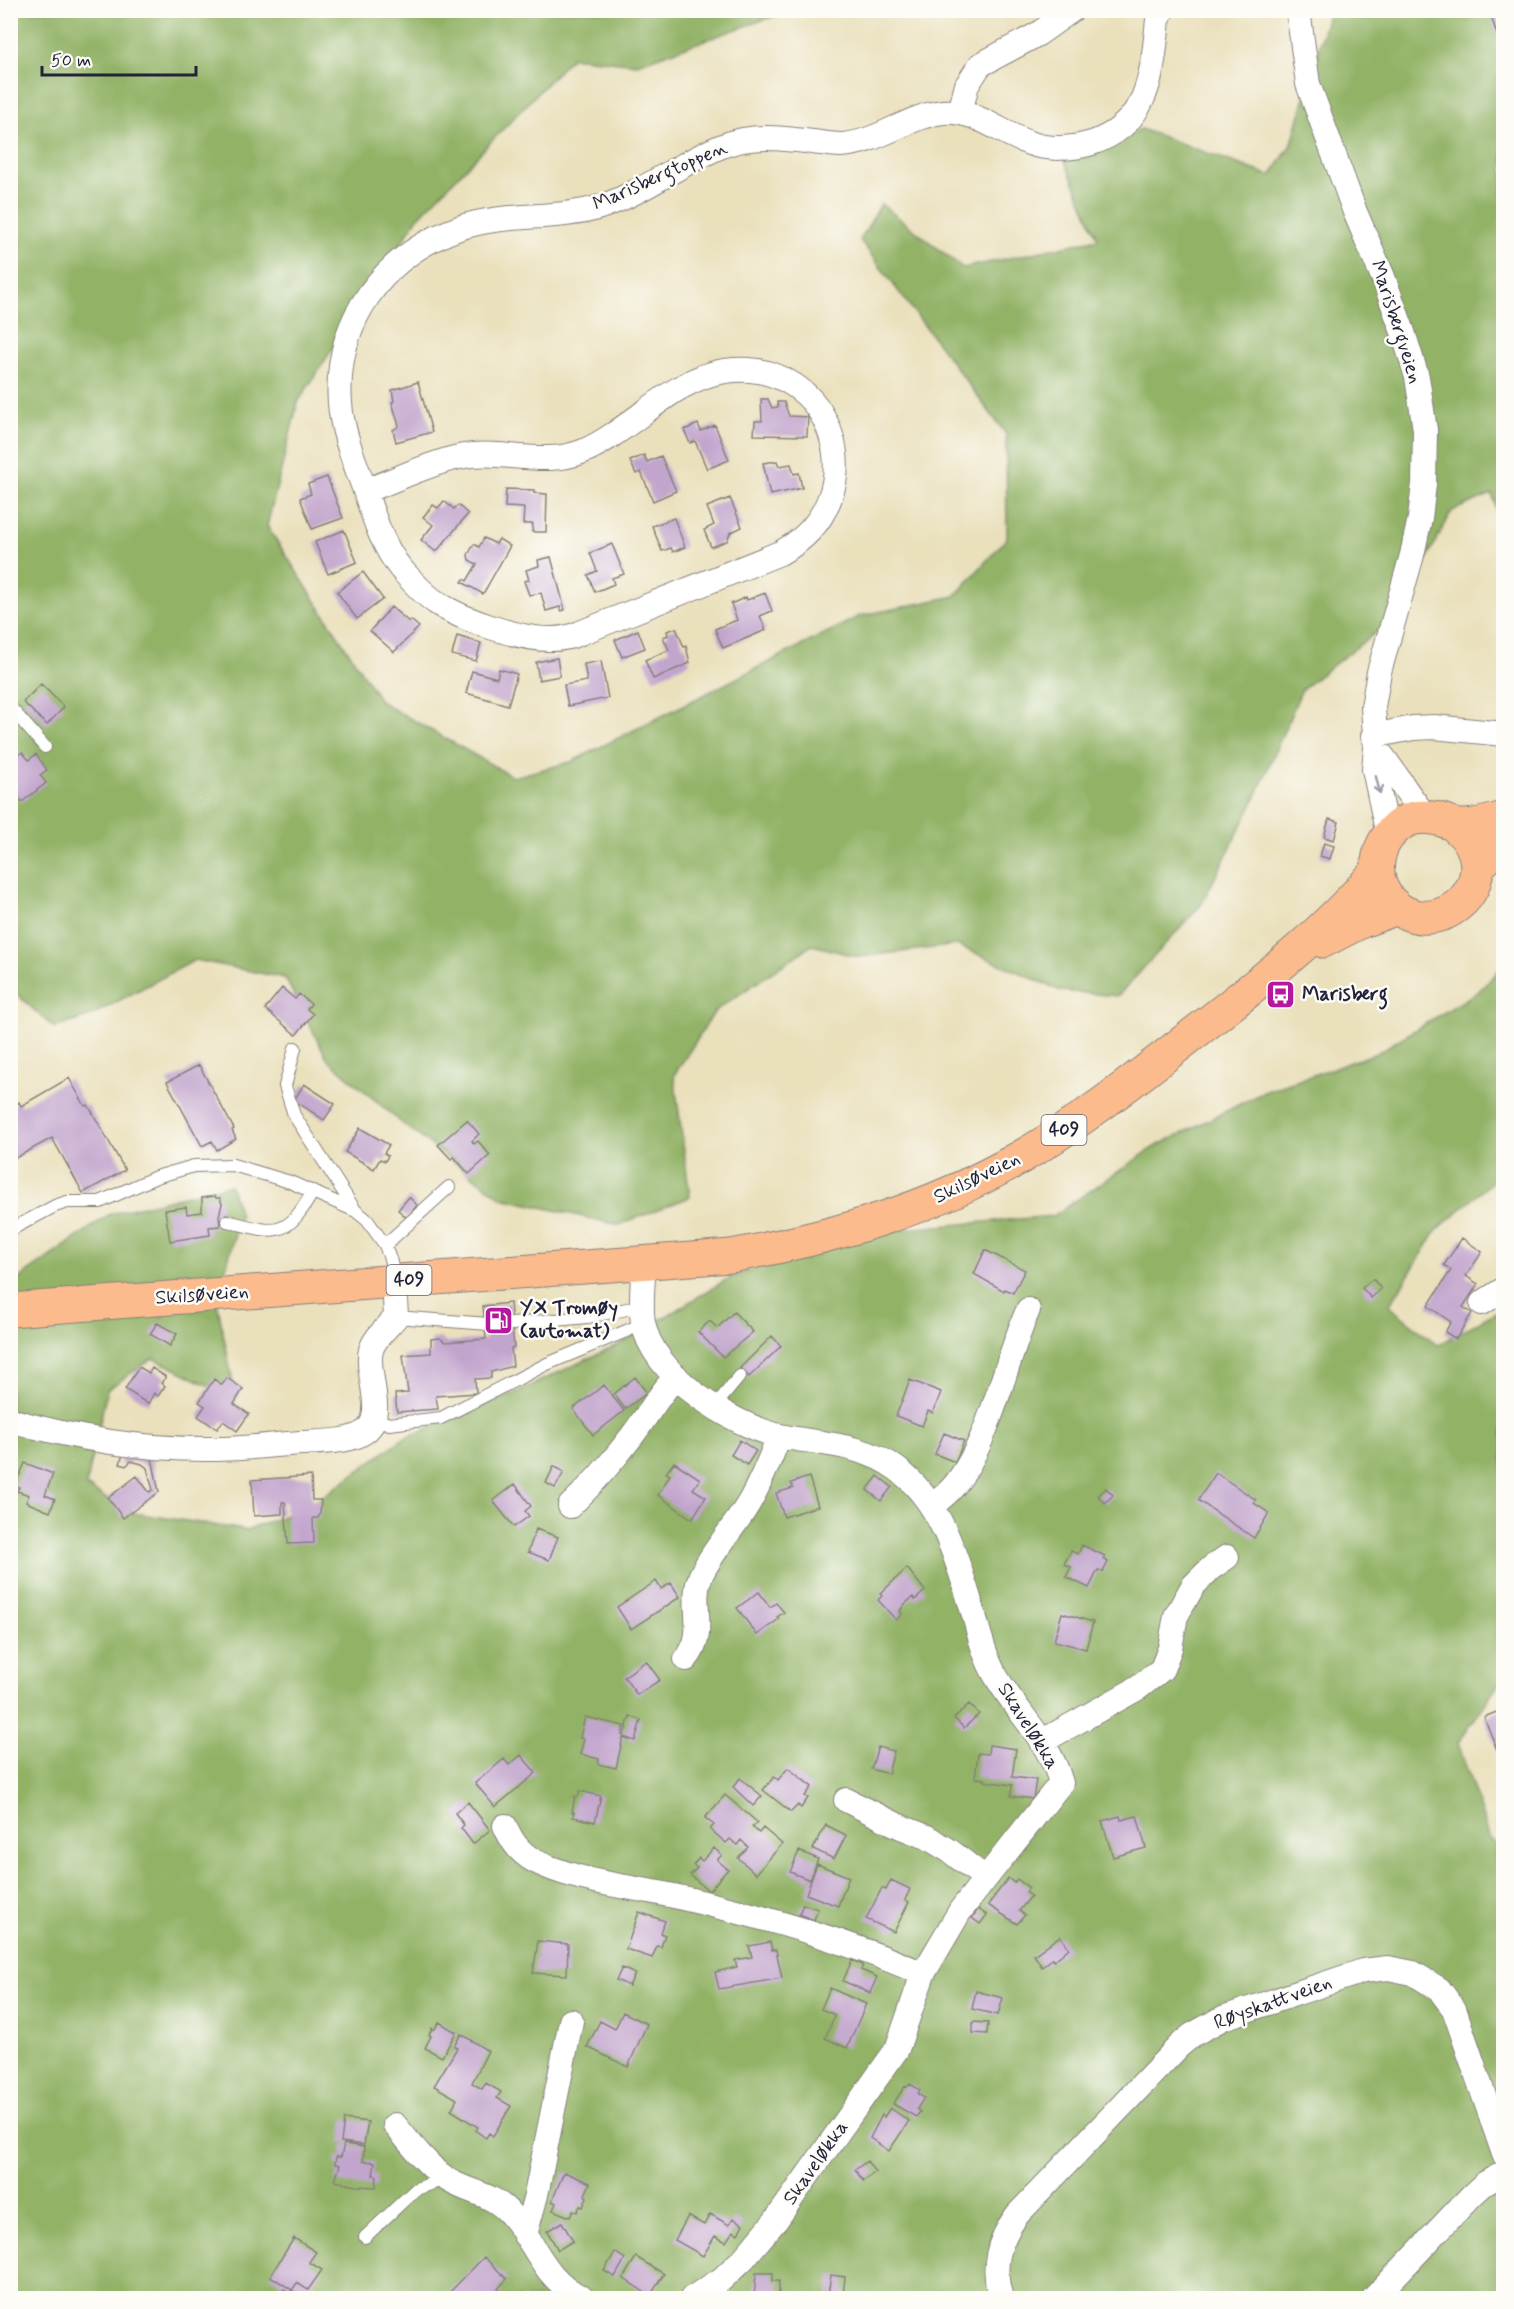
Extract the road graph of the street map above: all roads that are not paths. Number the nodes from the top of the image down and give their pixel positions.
1 (1072, 10) edge
2 (1162, 10) edge
3 (1298, 10) edge
4 (960, 112) junction
5 (365, 491) junction
6 (10, 707) edge
7 (1503, 734) edge
8 (1375, 742) junction
9 (45, 747) dead end
10 (1433, 816) junction
11 (1503, 818) edge
12 (1387, 828) junction
13 (1503, 844) edge
14 (1477, 866) junction
15 (1376, 872) junction
16 (1397, 908) junction
17 (1290, 959) junction
18 (295, 1048) dead end
19 (449, 1186) dead end
20 (313, 1191) junction
21 (356, 1211) junction
22 (227, 1221) dead end
23 (10, 1230) edge
24 (385, 1245) junction
25 (644, 1263) junction
26 (394, 1281) junction
27 (1503, 1289) edge
28 (1482, 1303) dead end
29 (10, 1310) edge
30 (1028, 1310) dead end
31 (643, 1315) junction
32 (396, 1317) junction
33 (676, 1376) junction
34 (740, 1376) dead end
35 (714, 1407) junction
36 (374, 1418) junction
37 (10, 1420) edge
38 (779, 1436) junction
39 (570, 1506) dead end
40 (932, 1506) junction
41 (1227, 1557) dead end
42 (686, 1659) dead end
43 (1041, 1742) junction
44 (846, 1800) dead end
45 (505, 1826) dead end
46 (985, 1878) junction
47 (923, 1974) junction
48 (572, 2021) dead end
49 (395, 2125) dead end
50 (1503, 2154) edge
51 (1503, 2173) edge
52 (446, 2179) junction
53 (525, 2235) junction
54 (365, 2237) dead end
55 (582, 2298) edge
56 (692, 2298) edge
57 (1001, 2298) edge
58 (1374, 2298) edge

1 - 4 street
2 - 4 street, Marisbergtoppen
3 - 8 street, Marisbergveien
4 - 5 street, Marisbergtoppen
5 - 5 street, Marisbergtoppen
6 - 9 lane
7 - 8 street
8 - 10 street
8 -> 12 street, Marisbergveien
10 - 11 main road
10 - 12 main road
10 - 14 main road
12 - 15 main road, Skilsøveien / 409
13 - 14 main road
14 - 16 main road
15 - 16 main road
15 - 17 main road, Skilsøveien / 409
16 - 17 main road, Skilsøveien / 409
17 - 25 main road, Skilsøveien / 409
18 - 21 lane
19 - 24 lane
20 - 21 lane
20 - 22 lane
20 - 23 lane
21 - 24 lane
24 - 26 lane
25 - 26 main road, Skilsøveien / 409
25 - 31 street
26 - 29 main road, Skilsøveien / 409
26 - 32 street
27 - 28 street
30 - 40 street
31 - 32 lane
31 - 33 street, Skaveløkka
31 - 36 lane
32 - 36 street
33 - 35 street, Skaveløkka
33 - 39 street
34 - 35 lane
35 - 38 street, Skaveløkka
36 - 37 street
38 - 40 street, Skaveløkka
38 - 42 street
40 - 43 street, Skaveløkka
41 - 43 street
43 - 46 street, Skaveløkka
44 - 46 street
45 - 47 street
46 - 47 street, Skaveløkka
47 - 56 street, Skaveløkka
48 - 53 street
49 - 52 street
50 - 57 street, Røyskattveien
51 - 58 street
52 - 53 street
52 - 54 lane
53 - 55 street

